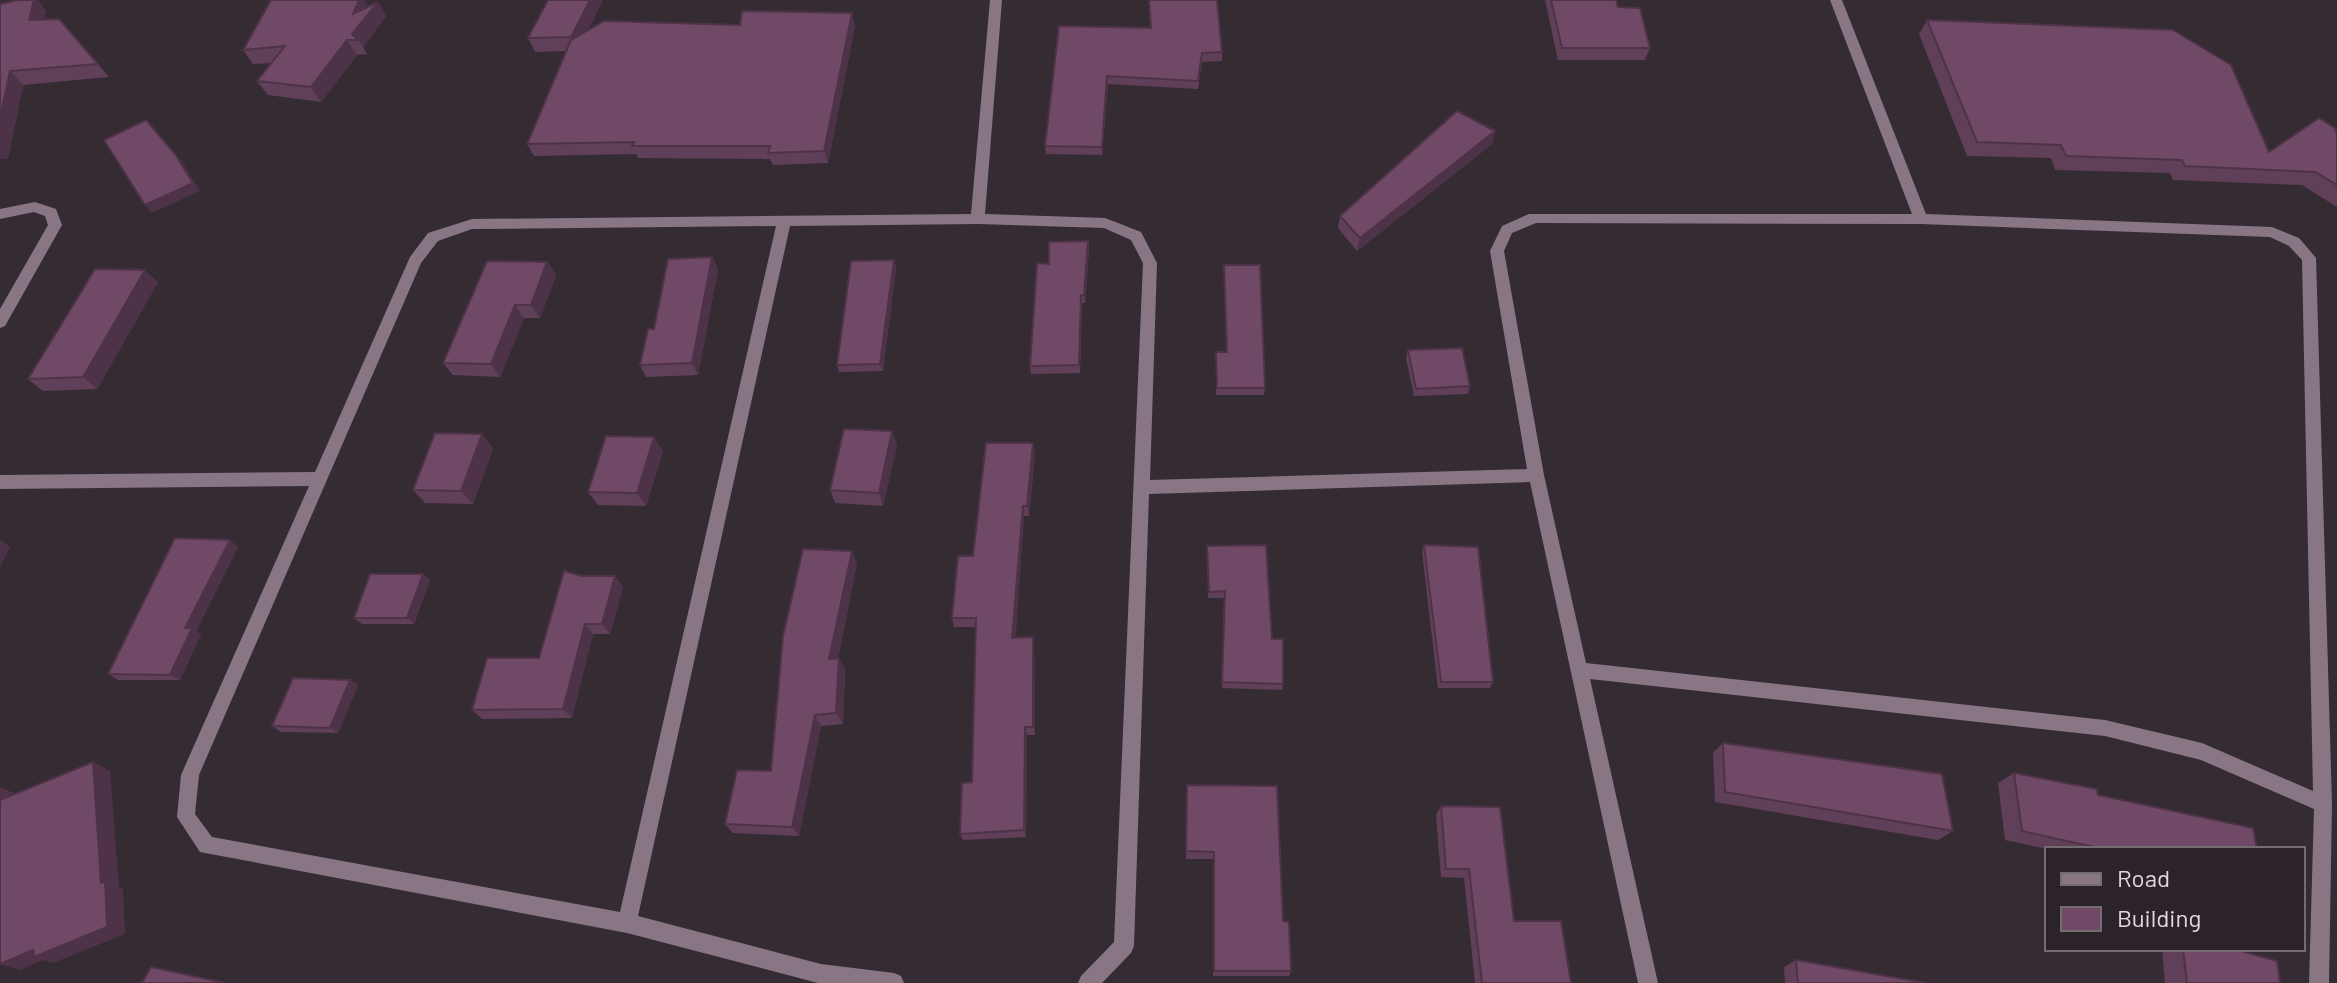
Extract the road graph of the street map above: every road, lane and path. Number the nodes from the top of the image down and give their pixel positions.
1 (996, 0) edge
2 (1836, 0) edge
3 (0, 214) edge
4 (978, 219) junction
5 (1921, 219) junction
6 (784, 223) junction
7 (0, 322) edge
8 (1536, 475) junction
9 (318, 479) junction
10 (0, 482) edge
11 (1143, 487) junction
12 (1581, 670) junction
13 (2323, 804) junction
14 (627, 923) junction
15 (820, 978) edge
16 (894, 983) edge
17 (1088, 983) edge
18 (1648, 983) edge
19 (2319, 983) edge

1 - 4 street
2 - 5 street
3 - 7 street
4 - 6 street
4 - 11 street
5 - 8 street
5 - 13 street
6 - 9 street
6 - 14 street
8 - 11 street
8 - 12 street
9 - 10 street
9 - 14 street
11 - 17 street
12 - 13 street
12 - 18 street
13 - 19 street
14 - 15 street
15 - 16 street

